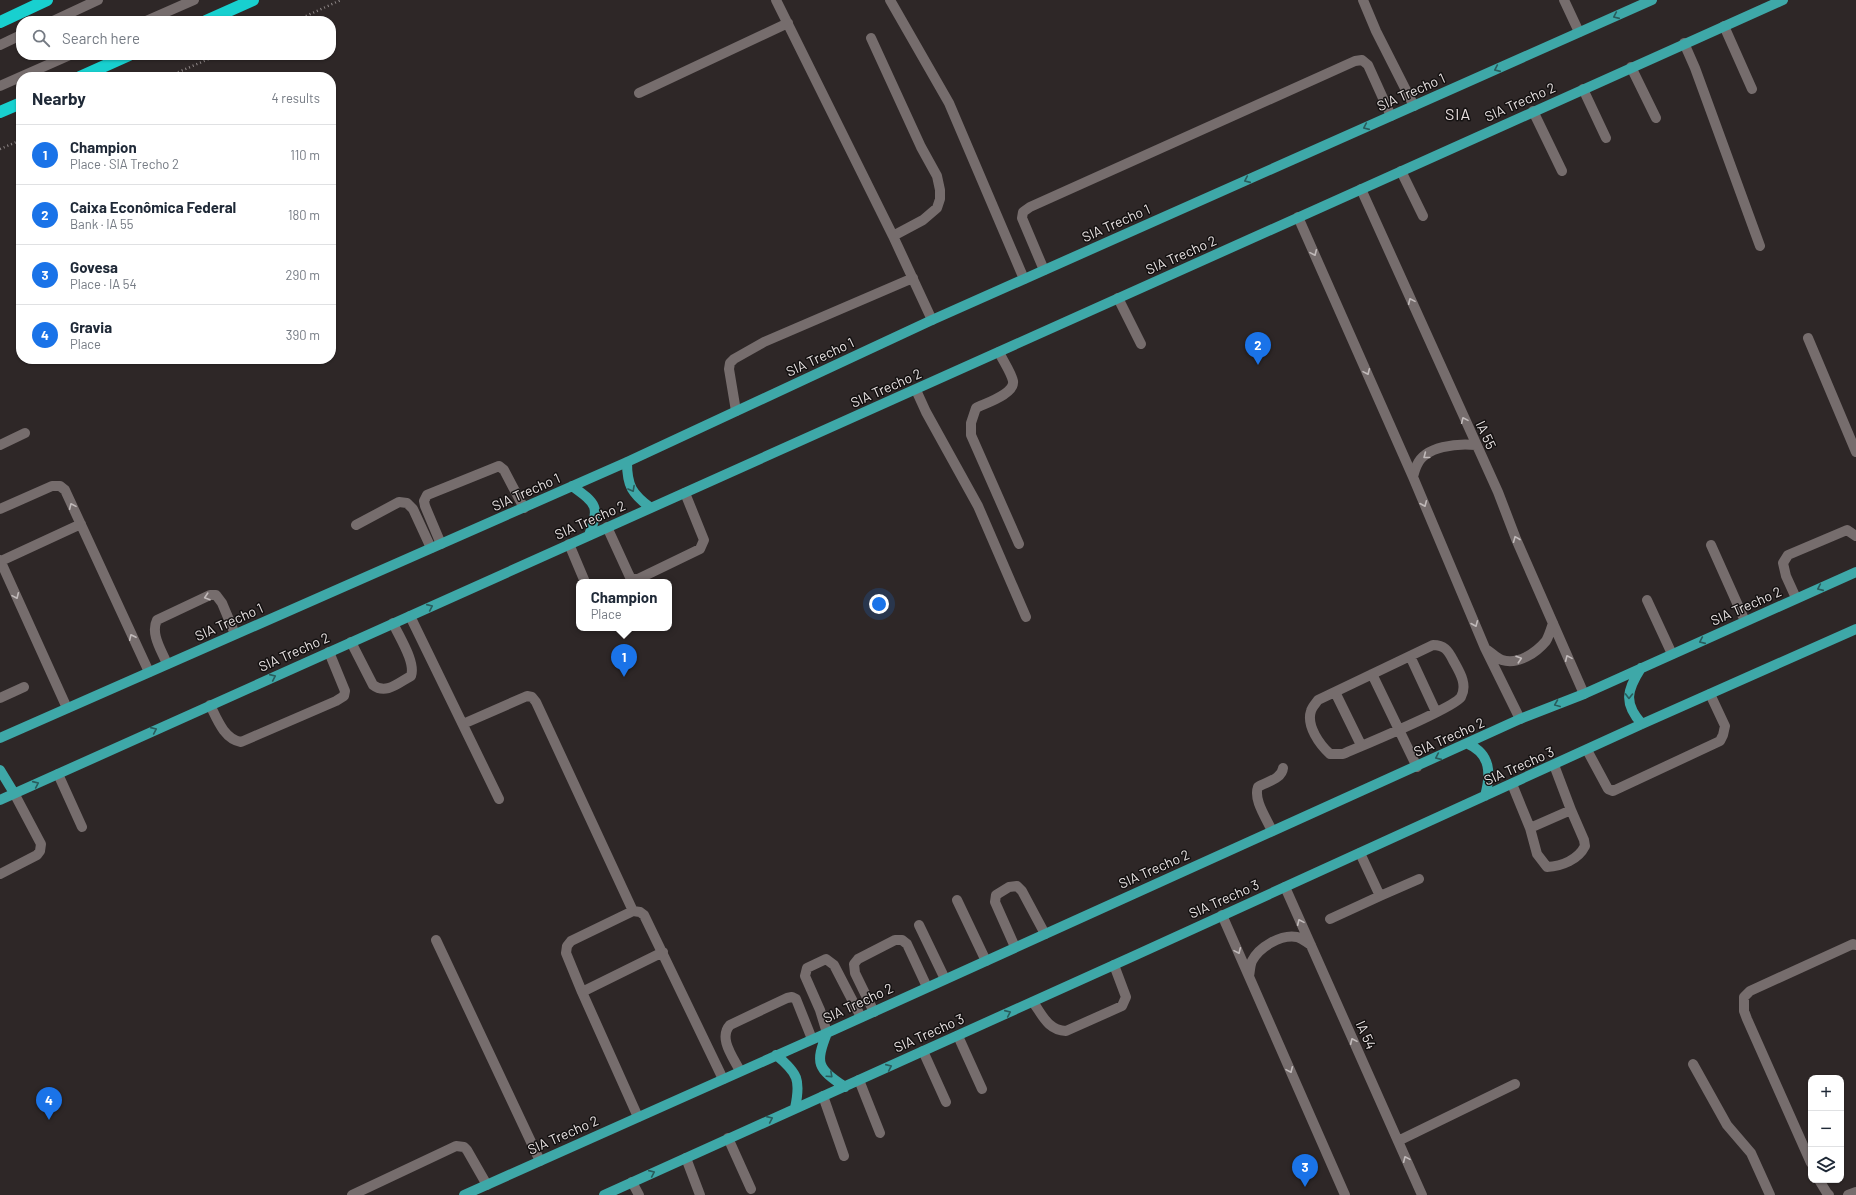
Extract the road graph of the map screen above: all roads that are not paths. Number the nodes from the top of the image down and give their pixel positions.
1 (47, 0) edge
2 (98, 0) edge
3 (194, 0) edge
4 (253, 0) edge
5 (776, 0) edge
6 (890, 0) edge
7 (1363, 0) edge
8 (1564, 0) edge
9 (1652, 0) edge
10 (1783, 0) edge
11 (64, 16) edge
12 (157, 16) edge
13 (217, 16) edge
14 (0, 22) edge
15 (788, 23) junction
16 (1724, 26) junction
17 (1579, 32) junction
18 (16, 37) edge
19 (871, 38) dead end
20 (1684, 43) junction
21 (0, 45) edge
22 (59, 60) edge
23 (118, 60) edge
24 (1632, 67) junction
25 (32, 72) edge
26 (91, 72) edge
27 (16, 79) edge
28 (0, 86) edge
29 (1583, 88) junction
30 (1752, 89) dead end
31 (639, 93) dead end
32 (16, 105) edge
33 (1414, 106) junction
34 (1533, 111) junction
35 (0, 112) edge
36 (1391, 116) junction
37 (1656, 118) dead end
38 (1606, 138) dead end
39 (1401, 171) junction
40 (1562, 171) dead end
41 (1361, 189) junction
42 (1423, 216) dead end
43 (1298, 217) junction
44 (893, 236) junction
45 (1760, 246) dead end
46 (1044, 270) junction
47 (913, 278) junction
48 (1024, 279) junction
49 (1118, 298) junction
50 (932, 320) junction
51 (1808, 338) dead end
52 (1141, 344) dead end
53 (999, 352) junction
54 (916, 390) junction
55 (736, 411) junction
56 (25, 434) dead end
57 (0, 445) edge
58 (1476, 445) junction
59 (1856, 452) edge
60 (627, 462) junction
61 (1413, 477) junction
62 (572, 486) junction
63 (685, 493) junction
64 (524, 508) junction
65 (651, 508) junction
66 (0, 509) edge
67 (80, 524) junction
68 (356, 525) dead end
69 (607, 528) junction
70 (589, 535) junction
71 (1856, 536) edge
72 (441, 544) junction
73 (569, 544) junction
74 (1019, 544) dead end
75 (1711, 545) dead end
76 (431, 548) junction
77 (0, 561) edge
78 (1856, 572) edge
79 (584, 579) edge
80 (631, 579) edge
81 (640, 579) edge
82 (1796, 598) junction
83 (1647, 600) dead end
84 (410, 616) junction
85 (1026, 617) dead end
86 (1745, 621) junction
87 (393, 624) junction
88 (1553, 624) junction
89 (1856, 629) edge
90 (235, 634) junction
91 (351, 642) junction
92 (1485, 648) junction
93 (329, 652) junction
94 (1672, 654) junction
95 (1410, 656) junction
96 (166, 664) junction
97 (1641, 668) junction
98 (149, 672) junction
99 (1372, 674) junction
100 (24, 687) dead end
101 (1335, 692) junction
102 (1584, 694) junction
103 (1710, 694) junction
104 (0, 698) edge
105 (210, 705) junction
106 (67, 708) junction
107 (1436, 712) junction
108 (1520, 719) junction
109 (463, 724) junction
110 (1642, 724) junction
111 (1399, 728) junction
112 (0, 738) edge
113 (1468, 744) junction
114 (1361, 746) junction
115 (1587, 750) junction
116 (1554, 766) junction
117 (1417, 767) junction
118 (1283, 768) dead end
119 (0, 770) edge
120 (58, 774) junction
121 (1512, 784) junction
122 (14, 793) junction
123 (1485, 796) junction
124 (499, 799) dead end
125 (0, 800) edge
126 (1571, 810) junction
127 (82, 827) dead end
128 (1530, 828) junction
129 (1272, 831) junction
130 (1360, 853) junction
131 (0, 874) edge
132 (1419, 879) dead end
133 (1285, 887) junction
134 (1380, 896) junction
135 (957, 900) dead end
136 (633, 911) junction
137 (1222, 915) junction
138 (1330, 919) dead end
139 (919, 925) dead end
140 (1045, 934) junction
141 (436, 940) dead end
142 (1311, 945) junction
143 (1856, 945) edge
144 (1015, 947) junction
145 (663, 952) junction
146 (986, 961) junction
147 (1114, 965) junction
148 (1249, 976) junction
149 (945, 979) junction
150 (927, 987) junction
151 (582, 992) junction
152 (1033, 1002) junction
153 (874, 1012) junction
154 (861, 1017) junction
155 (827, 1033) junction
156 (958, 1036) junction
157 (812, 1039) junction
158 (923, 1051) junction
159 (776, 1055) junction
160 (1693, 1064) dead end
161 (740, 1071) junction
162 (723, 1079) junction
163 (859, 1080) junction
164 (1515, 1084) dead end
165 (845, 1087) junction
166 (982, 1089) dead end
167 (823, 1096) junction
168 (946, 1102) dead end
169 (795, 1108) junction
170 (638, 1117) junction
171 (880, 1133) dead end
172 (728, 1138) junction
173 (1398, 1141) junction
174 (844, 1156) dead end
175 (1808, 1156) edge
176 (686, 1158) junction
177 (540, 1161) junction
178 (632, 1182) junction
179 (1821, 1183) edge
180 (487, 1185) junction
181 (750, 1189) dead end
182 (1856, 1192) edge
183 (352, 1195) edge
184 (464, 1195) edge
185 (604, 1195) edge
186 (639, 1195) edge
187 (700, 1195) edge
188 (1345, 1195) edge
189 (1422, 1195) edge
190 (1770, 1195) edge
191 (1830, 1195) edge
192 (1848, 1195) edge

1 - 14 highway
2 - 11 street
3 - 12 street
4 - 13 highway
5 - 15 street
6 - 48 street
7 - 33 street
8 - 17 street
9 -> 17 main road, SIA Trecho 1
10 - 16 main road, SIA Trecho 2
15 - 31 street
15 - 44 street
16 - 20 main road, SIA Trecho 2
16 - 30 street
17 -> 33 main road, SIA Trecho 1
18 - 21 street
19 - 44 street
20 - 24 main road, SIA Trecho 2
20 - 45 street
22 - 25 street
23 - 26 highway
24 - 29 main road, SIA Trecho 2
24 - 37 street
27 - 28 street
29 - 34 main road, SIA Trecho 2
29 - 38 street
32 - 35 highway
33 - 36 main road, SIA Trecho 1
34 - 39 main road, SIA Trecho 2
34 - 40 street
36 -> 46 main road, SIA Trecho 1
36 - 46 street
39 - 41 main road, SIA Trecho 2
39 - 42 street
41 - 43 main road, SIA Trecho 2
58 -> 41 street, IA 55
43 - 49 main road, SIA Trecho 2
43 -> 61 street
44 - 47 street
46 - 48 main road, SIA Trecho 1
47 - 50 street
47 - 55 street
48 - 50 main road, SIA Trecho 1
49 - 52 street
49 - 53 main road, SIA Trecho 2
50 - 55 main road, SIA Trecho 1
51 - 59 street
53 - 54 main road, SIA Trecho 2
53 - 74 street
54 - 63 main road, SIA Trecho 2
54 - 85 street
55 - 60 main road, SIA Trecho 1
56 - 57 street
58 -> 61 street
88 -> 58 street, IA 55
60 - 62 main road, SIA Trecho 1
60 -> 65 main road
61 -> 92 street
62 - 64 main road, SIA Trecho 1
62 - 70 main road
63 - 65 main road, SIA Trecho 2
63 - 81 street
64 - 72 main road, SIA Trecho 1
64 - 72 street
65 - 69 main road, SIA Trecho 2
67 -> 66 street
67 - 77 street
98 -> 67 street
68 - 76 street
69 - 70 main road, SIA Trecho 2
69 - 80 street
70 - 73 main road, SIA Trecho 2
71 - 82 street
72 - 76 main road, SIA Trecho 1
73 - 79 street
84 -> 73 main road, SIA Trecho 2
75 - 86 street
76 - 90 main road, SIA Trecho 1
77 -> 106 street
78 -> 82 main road, SIA Trecho 2
82 - 86 main road, SIA Trecho 2
83 - 94 street
84 - 87 main road, SIA Trecho 2
84 - 109 street
86 -> 94 main road, SIA Trecho 2
87 - 91 main road, SIA Trecho 2
87 - 91 street
92 -> 88 street
102 -> 88 street, IA 55
89 - 103 main road, SIA Trecho 3
90 - 96 main road, SIA Trecho 1
90 -> 96 street
91 - 93 main road, SIA Trecho 2
92 - 108 street
105 -> 93 main road, SIA Trecho 2
93 - 105 street
94 - 97 main road, SIA Trecho 2
95 - 99 street
95 - 107 street
95 - 107 street
96 - 98 main road, SIA Trecho 1
97 - 102 main road, SIA Trecho 2
97 -> 110 main road
98 - 106 main road, SIA Trecho 1
99 - 101 street
99 - 111 street
100 - 104 street
101 - 114 street
101 - 114 street
102 -> 108 main road, SIA Trecho 2
103 - 110 main road, SIA Trecho 3
103 - 115 street
120 -> 105 main road, SIA Trecho 2
106 - 112 main road, SIA Trecho 1
107 - 111 street
108 - 113 main road, SIA Trecho 2
109 - 124 street
109 - 136 street
110 - 115 main road, SIA Trecho 3
111 - 114 street
111 - 117 street
113 -> 117 main road, SIA Trecho 2
113 - 123 main road
115 - 116 main road, SIA Trecho 3
116 - 121 main road, SIA Trecho 3
116 - 126 street
117 - 129 main road, SIA Trecho 2
118 - 129 street
119 - 122 main road
122 -> 120 main road, SIA Trecho 2
120 - 127 street
121 - 123 main road, SIA Trecho 3
121 - 128 street
122 - 125 main road, SIA Trecho 2
122 - 131 street
123 - 130 main road, SIA Trecho 3
126 - 128 street
126 - 128 street
129 - 140 main road, SIA Trecho 2
130 - 133 main road, SIA Trecho 3
130 - 134 street
132 - 134 street
133 - 137 main road, SIA Trecho 3
142 -> 133 street, IA 54
134 - 138 street
135 - 146 street
136 - 145 street
136 - 151 street
137 - 147 main road, SIA Trecho 3
137 -> 148 street
139 - 149 street
140 - 144 main road, SIA Trecho 2
140 - 144 street
141 - 177 street
142 - 148 street
173 -> 142 street, IA 54
143 - 175 street
144 - 146 main road, SIA Trecho 2
145 - 151 street
145 - 162 street
146 - 149 main road, SIA Trecho 2
147 - 152 main road, SIA Trecho 3
147 - 152 street
148 -> 188 street
149 - 150 main road, SIA Trecho 2
150 - 153 main road, SIA Trecho 2
150 - 153 street
151 - 170 street
156 -> 152 main road, SIA Trecho 3
153 - 154 main road, SIA Trecho 2
154 - 155 main road, SIA Trecho 2
154 - 155 street
155 - 157 main road, SIA Trecho 2
155 -> 165 main road
156 - 158 main road, SIA Trecho 3
156 - 166 street
157 - 159 main road, SIA Trecho 2
157 - 161 street
163 -> 158 main road, SIA Trecho 3
158 - 168 street
159 - 161 main road, SIA Trecho 2
159 - 169 main road
160 - 190 street
161 - 162 main road, SIA Trecho 2
162 - 170 main road, SIA Trecho 2
163 - 165 main road, SIA Trecho 3
163 - 171 street
164 - 173 street
165 - 167 main road, SIA Trecho 3
167 - 169 main road, SIA Trecho 3
167 - 174 street
172 -> 169 main road, SIA Trecho 3
170 - 177 main road, SIA Trecho 2
172 - 176 main road, SIA Trecho 3
172 - 181 street
189 -> 173 street, IA 54
178 -> 176 main road, SIA Trecho 3
176 - 187 street
177 - 180 main road, SIA Trecho 2
178 - 185 main road, SIA Trecho 3
178 - 186 street
179 - 191 street
180 - 183 street
180 - 184 main road, SIA Trecho 2
182 - 192 street

